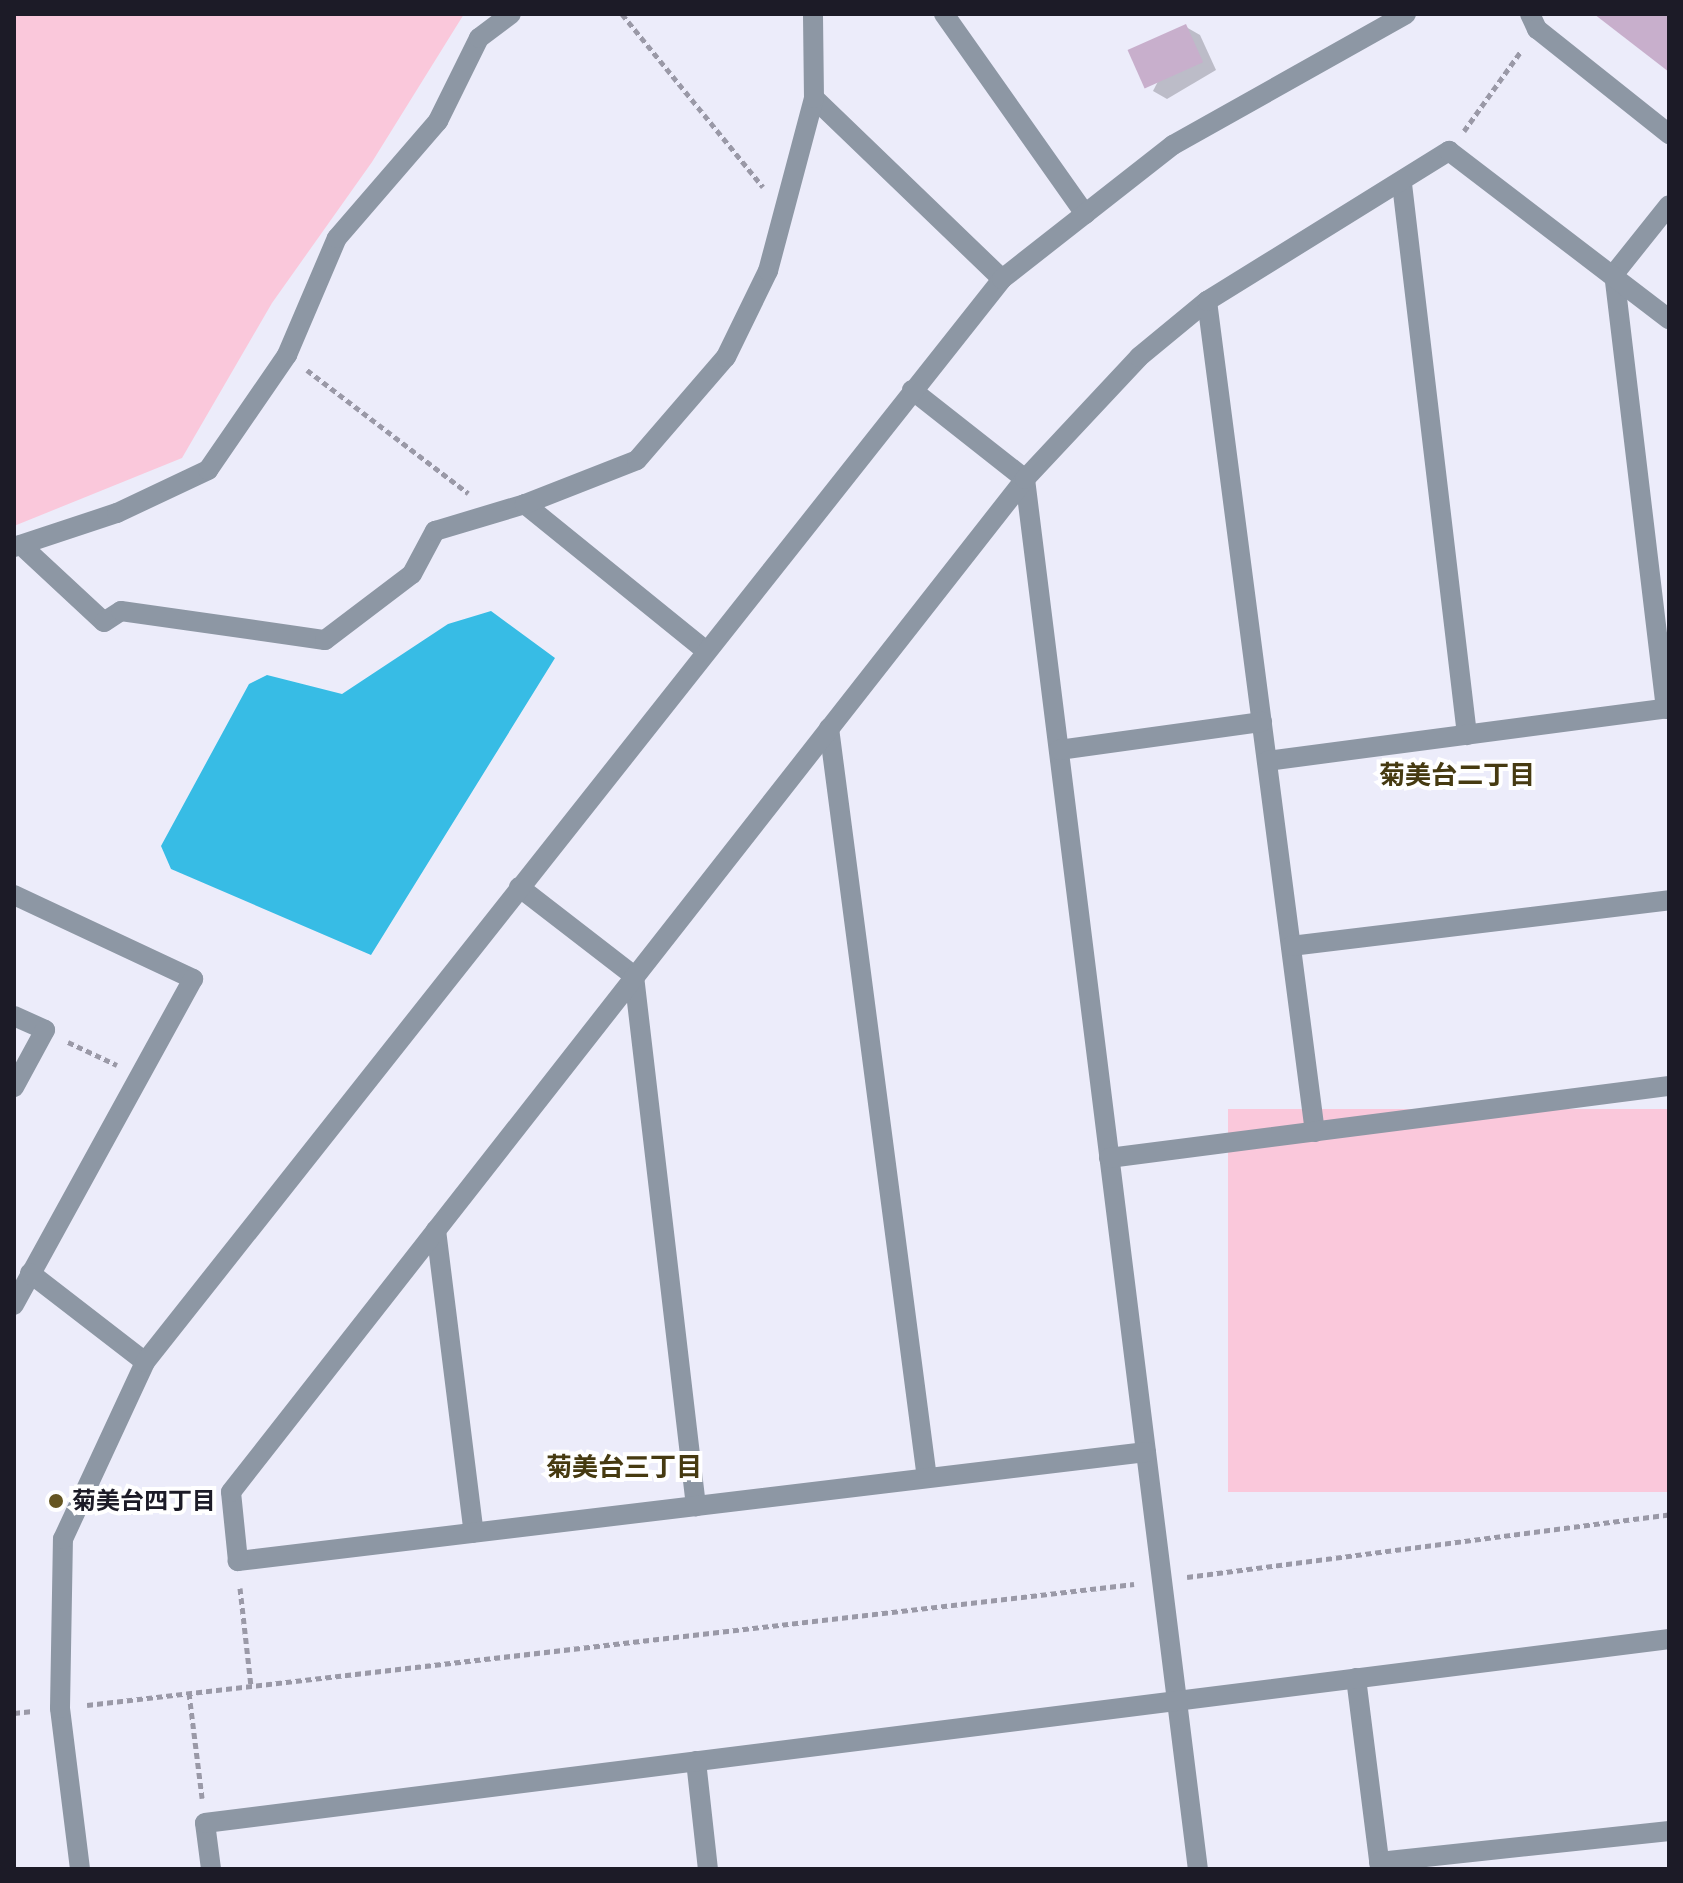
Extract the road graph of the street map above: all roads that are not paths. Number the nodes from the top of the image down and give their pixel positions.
1 (511, 14) edge
2 (813, 14) edge
3 (944, 14) edge
4 (1406, 14) edge
5 (1533, 21) edge
6 (814, 98) junction
7 (1669, 134) edge
8 (1402, 184) junction
9 (1669, 205) edge
10 (1085, 214) junction
11 (1614, 274) junction
12 (1002, 279) junction
13 (1207, 301) junction
14 (1669, 319) edge
15 (912, 390) junction
16 (1025, 479) junction
17 (525, 504) junction
18 (17, 546) edge
19 (705, 650) junction
20 (1667, 709) edge
21 (1262, 722) junction
22 (829, 728) junction
23 (1467, 735) junction
24 (1059, 750) junction
25 (1267, 761) junction
26 (519, 887) junction
27 (14, 895) edge
28 (1669, 900) edge
29 (1291, 946) junction
30 (634, 976) junction
31 (14, 1016) edge
32 (1669, 1086) edge
33 (14, 1087) edge
34 (1315, 1132) junction
35 (1109, 1158) junction
36 (436, 1230) junction
37 (30, 1273) junction
38 (14, 1305) edge
39 (145, 1362) junction
40 (1146, 1452) junction
41 (927, 1478) junction
42 (696, 1506) junction
43 (474, 1533) junction
44 (1669, 1639) edge
45 (1356, 1678) junction
46 (1178, 1701) junction
47 (696, 1761) junction
48 (1669, 1831) edge
49 (1379, 1865) edge
50 (80, 1869) edge
51 (211, 1869) edge
52 (708, 1869) edge
53 (1198, 1869) edge

1 - 18 street
2 - 6 street
3 - 10 street
4 - 10 street
5 - 7 street
6 - 12 street
6 - 17 street
8 - 11 street
8 - 13 street
8 - 23 street
9 - 11 street
10 - 12 street
11 - 14 street
11 - 20 street
12 - 15 street
13 - 16 street
13 - 21 street
15 - 16 street
15 - 19 street
16 - 22 street
16 - 24 street
17 - 18 street
17 - 19 street
19 - 26 street
20 - 23 street
21 - 24 street
21 - 25 street
22 - 30 street
22 - 41 street
23 - 25 street
24 - 35 street
25 - 29 street
26 - 30 street
26 - 39 street
27 - 37 street
28 - 29 street
29 - 34 street
30 - 36 street
30 - 42 street
31 - 33 street
32 - 34 street
34 - 35 street
35 - 40 street
36 - 43 street
36 - 43 street
37 - 38 street
37 - 39 street
39 - 50 street
40 - 41 street
40 - 46 street
41 - 42 street
42 - 43 street
44 - 45 street
45 - 46 street
45 - 49 street
46 - 47 street
46 - 53 street
47 - 51 street
47 - 52 street
48 - 49 street

